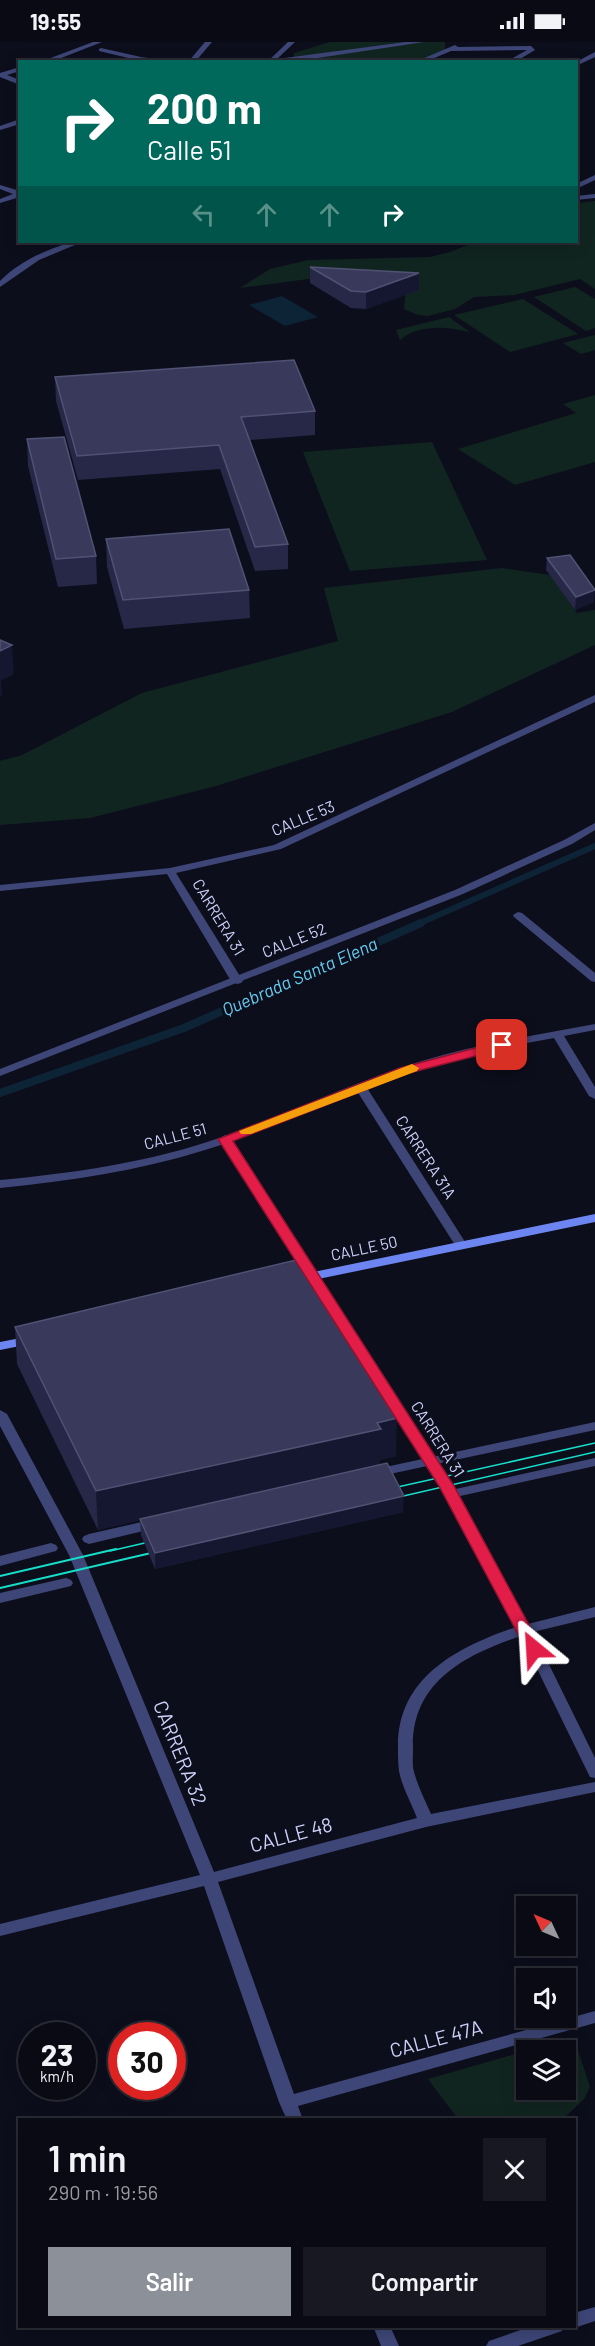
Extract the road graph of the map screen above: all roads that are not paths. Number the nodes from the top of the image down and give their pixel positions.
1 (77, 42) edge
2 (99, 42) edge
3 (209, 42) edge
4 (292, 42) edge
5 (421, 42) edge
6 (464, 42) edge
7 (89, 47) junction
8 (450, 49) junction
9 (101, 50) junction
10 (595, 54) edge
11 (49, 60) edge
12 (125, 60) edge
13 (152, 60) edge
14 (193, 60) edge
15 (273, 60) edge
16 (286, 60) edge
17 (423, 60) edge
18 (513, 60) edge
19 (578, 63) edge
20 (18, 70) edge
21 (0, 75) edge
22 (18, 81) edge
23 (18, 122) edge
24 (0, 128) edge
25 (595, 177) edge
26 (0, 186) edge
27 (578, 186) edge
28 (18, 193) edge
29 (18, 195) edge
30 (595, 196) edge
31 (578, 198) edge
32 (0, 201) edge
33 (75, 243) edge
34 (0, 285) edge
35 (595, 698) edge
36 (595, 826) edge
37 (170, 871) junction
38 (0, 888) edge
39 (518, 915) dead end
40 (595, 979) edge
41 (237, 981) junction
42 (595, 1027) edge
43 (558, 1035) junction
44 (0, 1073) edge
45 (361, 1088) junction
46 (595, 1096) edge
47 (225, 1139) junction
48 (0, 1184) edge
49 (595, 1218) edge
50 (461, 1245) junction
51 (312, 1275) junction
52 (277, 1283) edge
53 (45, 1337) edge
54 (0, 1346) edge
55 (0, 1414) edge
56 (595, 1426) edge
57 (431, 1461) junction
58 (595, 1462) edge
59 (362, 1477) edge
60 (451, 1494) junction
61 (168, 1521) edge
62 (89, 1539) dead end
63 (51, 1548) dead end
64 (0, 1561) edge
65 (66, 1583) dead end
66 (0, 1598) edge
67 (595, 1612) edge
68 (524, 1629) junction
69 (595, 1773) edge
70 (595, 1787) edge
71 (426, 1821) junction
72 (209, 1879) junction
73 (0, 1930) edge
74 (595, 2017) edge
75 (287, 2102) junction
76 (294, 2118) edge
77 (595, 2314) edge
78 (576, 2320) edge
79 (382, 2328) edge
80 (550, 2328) edge
81 (390, 2346) edge
82 (495, 2346) edge

1 - 7 street
2 - 7 street
3 - 14 street
4 - 15 street
5 - 16 street
6 - 8 street
7 - 9 street
7 - 11 street
8 - 17 street
8 - 18 street
9 - 12 street
9 - 13 street
10 - 19 street
20 - 21 street
21 - 22 street
23 - 24 street
25 - 27 street
26 - 28 street
29 - 32 street
30 - 31 street
33 - 34 street
35 - 37 street, CALLE 53
36 - 41 street, CALLE 52
37 - 38 street, CALLE 53
37 - 41 street, CARRERA 31
39 - 40 street
41 - 44 street, CALLE 52
42 - 43 street, CALLE 51
43 - 45 street, CALLE 51
43 - 46 street
45 - 47 street, CALLE 51
45 - 50 street, CARRERA 31A
47 - 48 street, CALLE 51
47 - 51 street, CARRERA 31
49 - 50 main road, CALLE 50
50 - 51 main road, CALLE 50
51 - 52 main road, CALLE 50
51 - 57 street, CARRERA 31
53 - 54 main road
55 - 72 street, CARRERA 32
56 - 57 street
57 - 59 street
57 - 60 street, CARRERA 31
58 - 60 street
60 - 68 street, CARRERA 31
61 - 62 street
63 - 64 street
65 - 66 street
67 - 68 street
68 - 69 street, CARRERA 31
68 - 71 street
70 - 71 street, CALLE 48
71 - 72 street, CALLE 48
72 - 73 street, CALLE 48
72 - 75 street, CARRERA 32
74 - 75 street, CALLE 47A
75 - 76 street, CARRERA 32
77 - 78 street
79 - 81 street
80 - 82 street

